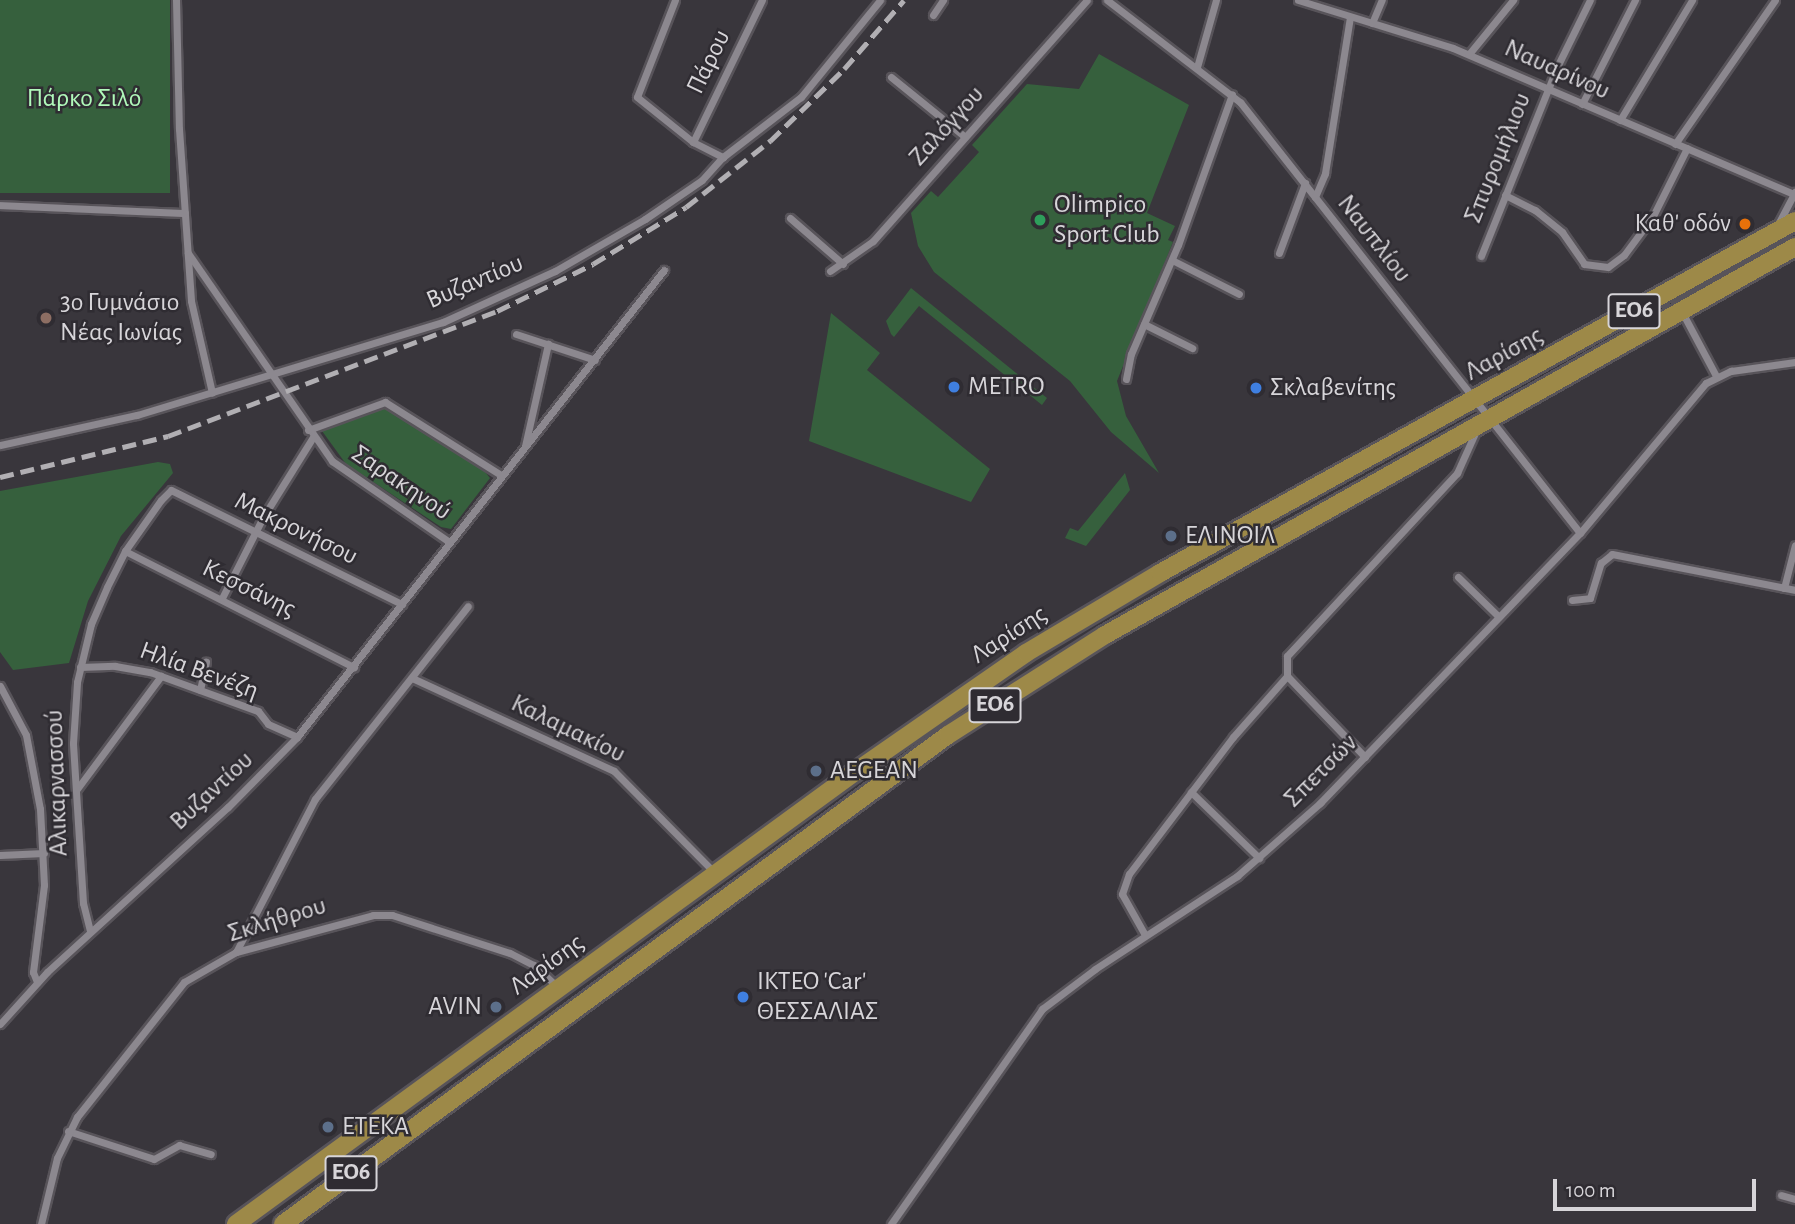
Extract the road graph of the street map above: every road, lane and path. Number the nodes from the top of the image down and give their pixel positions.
1 (176, 0) edge
2 (676, 0) edge
3 (762, 0) edge
4 (943, 0) edge
5 (1087, 0) edge
6 (1107, 0) edge
7 (1216, 0) edge
8 (1298, 0) edge
9 (1382, 0) edge
10 (1513, 0) edge
11 (1590, 0) edge
12 (1635, 0) edge
13 (1692, 0) edge
14 (1774, 0) edge
15 (876, 1) edge
16 (933, 15) dead end
17 (1350, 17) junction
18 (1372, 23) junction
19 (1469, 54) junction
20 (1197, 67) junction
21 (891, 77) dead end
22 (1548, 89) junction
23 (1232, 94) junction
24 (1582, 104) junction
25 (1620, 120) junction
26 (965, 137) junction
27 (693, 142) junction
28 (1675, 144) junction
29 (1687, 148) junction
30 (723, 157) junction
31 (1305, 183) junction
32 (1794, 193) edge
33 (1505, 195) junction
34 (1315, 197) junction
35 (0, 205) edge
36 (185, 213) junction
37 (790, 218) dead end
38 (1795, 220) edge
39 (1772, 234) junction
40 (1795, 247) edge
41 (188, 252) junction
42 (1279, 253) dead end
43 (1481, 256) dead end
44 (1172, 260) junction
45 (843, 264) junction
46 (664, 270) dead end
47 (830, 271) dead end
48 (1239, 294) dead end
49 (1682, 312) junction
50 (1144, 324) junction
51 (516, 334) dead end
52 (548, 344) junction
53 (1192, 348) dead end
54 (595, 360) junction
55 (1795, 362) edge
56 (268, 374) junction
57 (1716, 376) junction
58 (1126, 379) dead end
59 (212, 393) junction
60 (1474, 400) junction
61 (1484, 425) junction
62 (310, 433) junction
63 (0, 445) edge
64 (524, 450) junction
65 (501, 475) junction
66 (171, 490) joint
67 (255, 532) junction
68 (1580, 533) junction
69 (448, 541) junction
70 (1795, 545) edge
71 (125, 551) junction
72 (1458, 577) dead end
73 (1784, 588) junction
74 (1795, 590) edge
75 (222, 598) junction
76 (1572, 600) dead end
77 (402, 604) junction
78 (468, 606) dead end
79 (1499, 617) junction
80 (206, 662) dead end
81 (80, 667) junction
82 (354, 667) junction
83 (161, 676) junction
84 (1287, 676) junction
85 (412, 678) junction
86 (0, 686) edge
87 (200, 690) junction
88 (297, 737) junction
89 (1365, 757) junction
90 (77, 790) junction
91 (1191, 792) junction
92 (44, 853) junction
93 (0, 855) edge
94 (1259, 858) junction
95 (716, 874) junction
96 (90, 931) junction
97 (1145, 935) junction
98 (236, 952) junction
99 (37, 982) junction
100 (559, 988) junction
101 (0, 1024) edge
102 (68, 1131) junction
103 (211, 1154) dead end
104 (1781, 1195) dead end
105 (1795, 1199) edge
106 (41, 1224) edge
107 (236, 1224) edge
108 (283, 1224) edge
109 (891, 1224) edge

1 - 36 street
2 - 27 street
3 - 27 street, Πάρου
4 - 16 street
5 - 26 street, Ζαλόγγου
6 - 20 street, Ναυπλίου
7 - 20 street
8 - 17 street, Ναυαρίνου
9 - 18 street
10 - 19 street
11 - 22 street, Σπυρομήλιου
12 - 24 street
13 - 25 street
14 - 28 street
15 - 30 street, Βυζαντίου
17 - 18 street, Ναυαρίνου
17 - 34 street
18 - 19 street, Ναυαρίνου
19 - 22 street, Ναυαρίνου
20 - 23 street, Ναυπλίου
21 - 26 street
22 - 24 street, Ναυαρίνου
22 - 33 street, Σπυρομήλιου
23 - 31 street, Ναυπλίου
23 - 44 street
24 - 25 street, Ναυαρίνου
25 - 28 street, Ναυαρίνου
26 - 45 street, Ζαλόγγου
27 - 30 street
28 - 29 street, Ναυαρίνου
29 - 32 street, Ναυαρίνου
29 - 33 street
30 - 56 street, Βυζαντίου
31 - 34 street, Ναυπλίου
31 - 42 street
32 - 39 street
33 - 43 street, Σπυρομήλιου
34 - 60 street, Ναυπλίου
35 - 36 street
36 - 41 street
37 - 45 street
38 - 39 main road, Λαρίσης / ΕΟ6
39 - 60 main road, Λαρίσης / ΕΟ6
40 - 49 main road, Λαρίσης / ΕΟ6
41 - 56 street, Σαρακηνού
41 - 59 street
44 - 48 street
44 - 50 street
45 - 47 street, Ζαλόγγου
46 - 54 street, Βυζαντίου
49 - 57 street
49 - 61 main road, Λαρίσης / ΕΟ6
50 - 53 street
50 - 58 street
51 - 52 street
52 - 54 street
52 - 64 street
54 - 64 street, Βυζαντίου
55 - 57 street
56 - 59 street, Βυζαντίου
56 - 62 street, Σαρακηνού
57 - 68 street, Σπετσών
59 - 63 street, Βυζαντίου
60 - 61 street, Ναυπλίου
60 - 95 main road, Λαρίσης / ΕΟ6
61 - 68 street, Ναυπλίου
61 - 84 street
61 - 108 main road, Λαρίσης / ΕΟ6
62 - 65 street
62 - 67 street
62 - 69 street, Σαρακηνού
64 - 65 street, Βυζαντίου
65 - 69 street, Βυζαντίου
66 - 67 street, Μακρονήσου
66 - 71 street, Αλικαρνασσού
67 - 75 street
67 - 77 street, Μακρονήσου
68 - 79 street, Σπετσών
69 - 77 street, Βυζαντίου
70 - 73 street
71 - 75 street, Κεσσάνης
71 - 81 street, Αλικαρνασσού
72 - 79 street
73 - 74 street
73 - 76 street
75 - 82 street, Κεσσάνης
77 - 82 street, Βυζαντίου
78 - 85 street
79 - 89 street, Σπετσών
80 - 87 street
81 - 83 street, Ηλία Βενέζη
81 - 90 street, Αλικαρνασσού
82 - 88 street, Βυζαντίου
83 - 87 street, Ηλία Βενέζη
83 - 90 street
84 - 89 street
84 - 91 street
85 - 95 street, Καλαμακίου
85 - 98 street
86 - 92 street
87 - 88 street, Ηλία Βενέζη
88 - 96 street, Βυζαντίου
89 - 94 street, Σπετσών
90 - 96 street, Αλικαρνασσού
91 - 94 street
91 - 97 street
92 - 93 street
92 - 99 street
94 - 97 street, Σπετσών
95 - 100 main road, Λαρίσης / ΕΟ6
96 - 99 street, Βυζαντίου
97 - 109 street, Σπετσών
98 - 100 street, Σκλήθρου
98 - 102 street, Σκλήθρου
99 - 101 street, Βυζαντίου
100 - 107 main road, Λαρίσης / ΕΟ6
102 - 103 street
102 - 106 street
104 - 105 street

